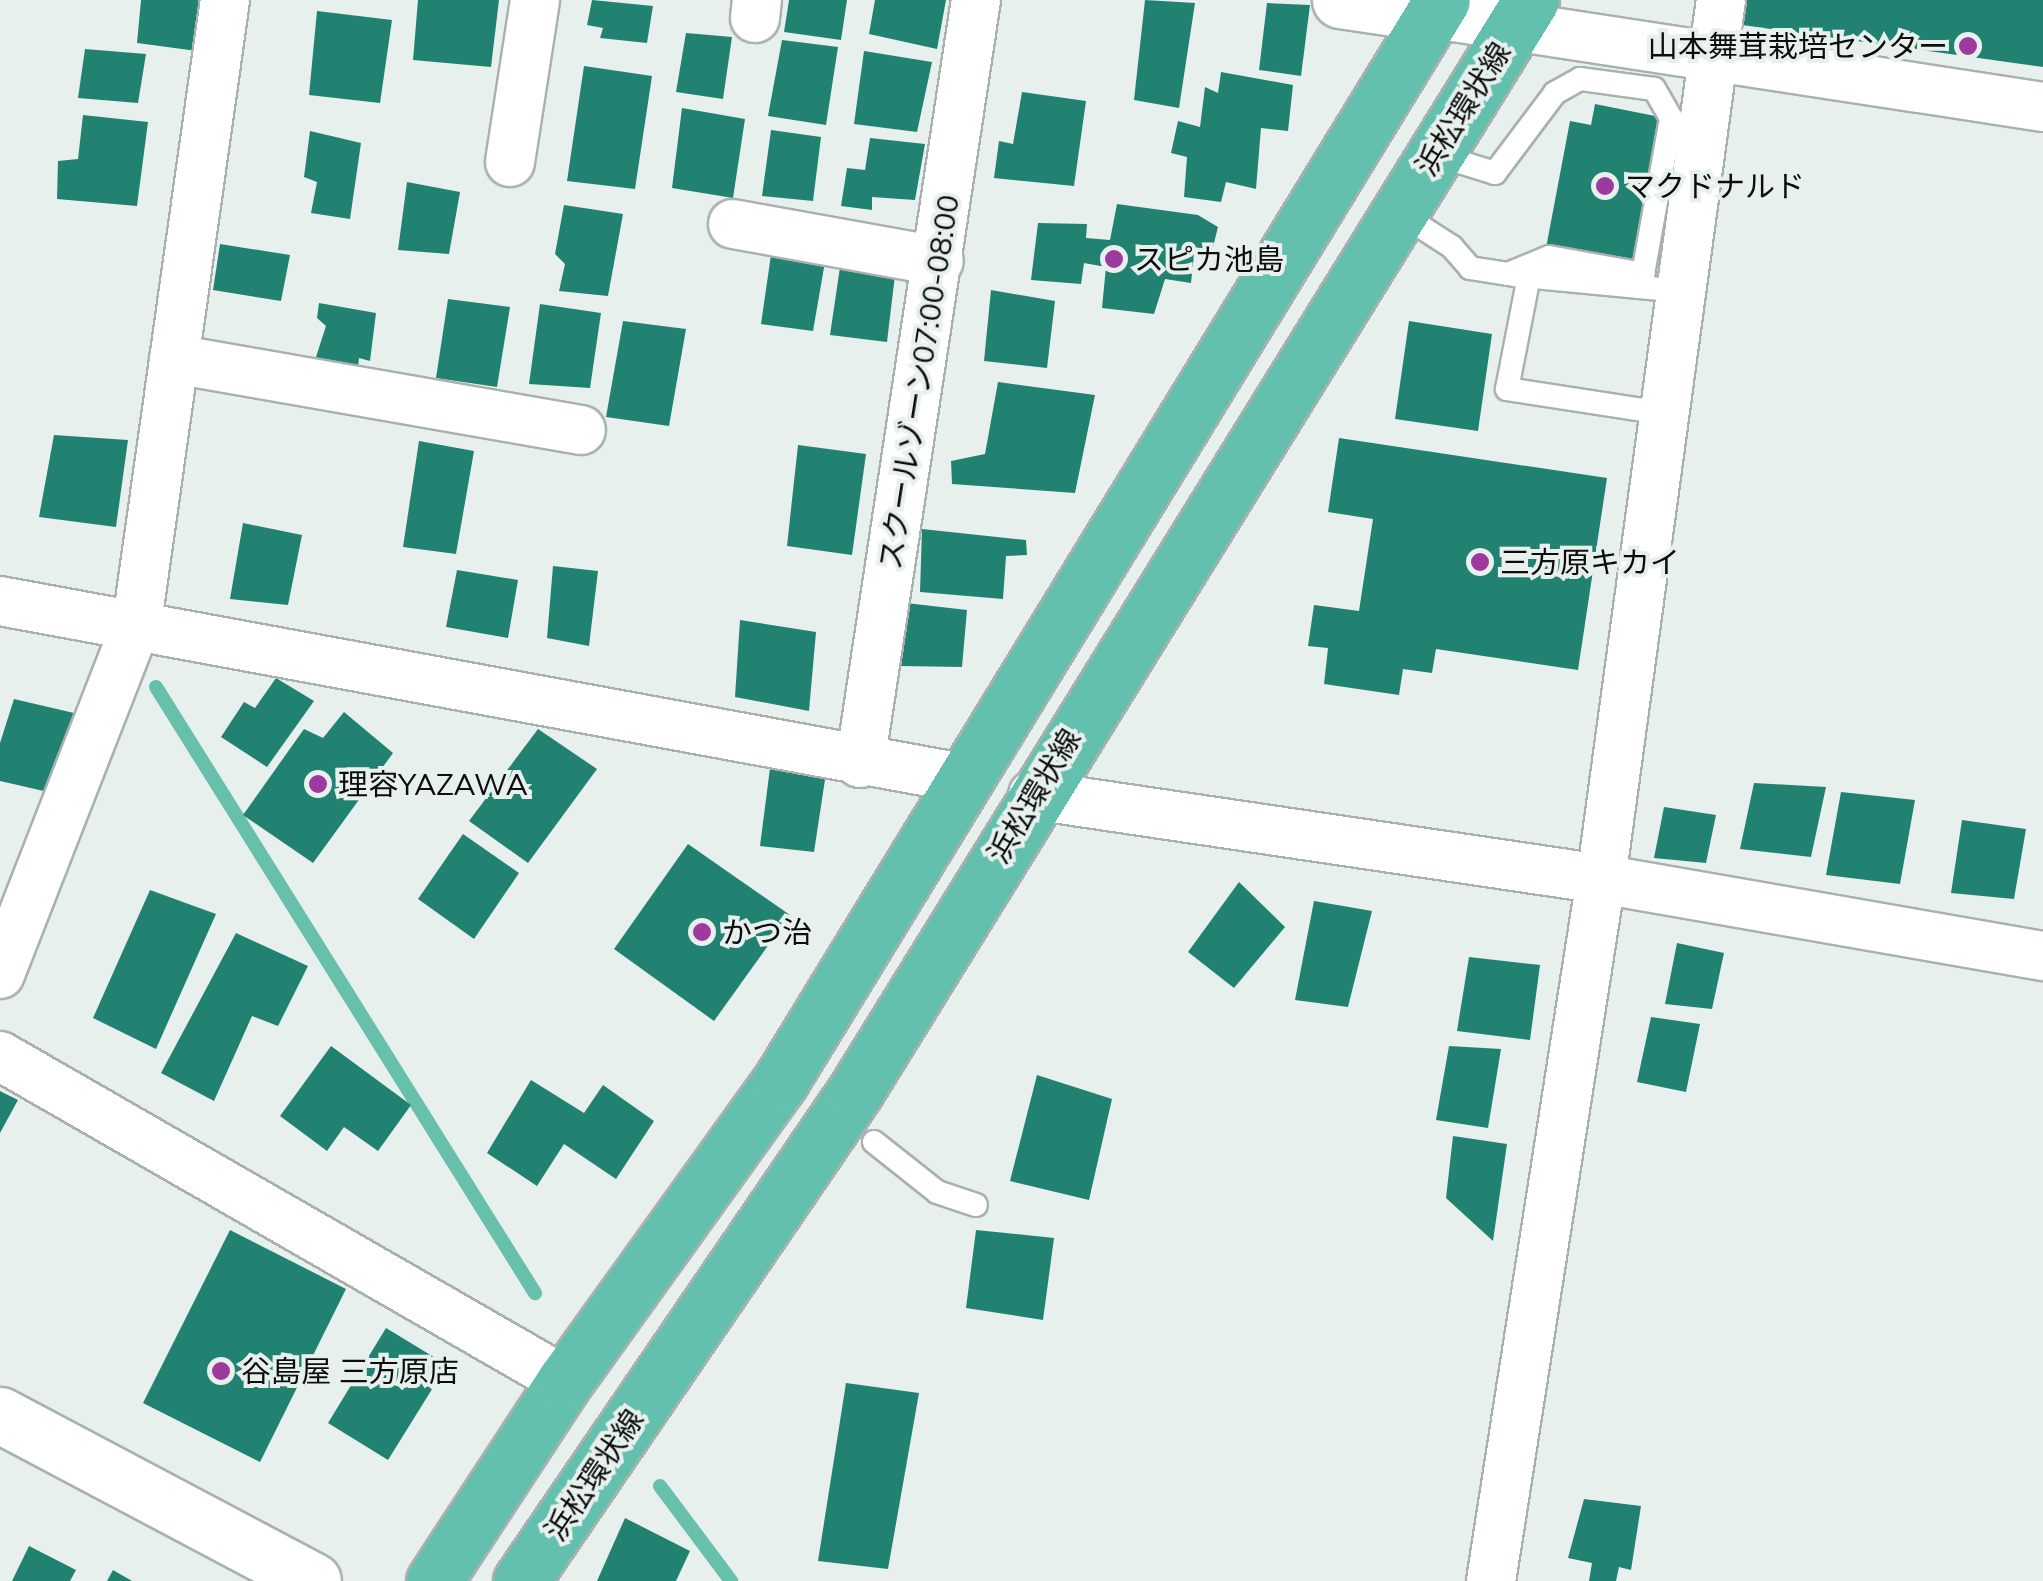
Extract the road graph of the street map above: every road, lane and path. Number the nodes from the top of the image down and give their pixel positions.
1 (225, 0) edge
2 (535, 0) edge
3 (976, 0) edge
4 (1340, 0) edge
5 (1721, 0) edge
6 (1438, 7) edge
7 (1524, 12) edge
8 (1714, 54) junction
9 (2043, 107) edge
10 (1434, 154) junction
11 (510, 162) dead end
12 (1398, 212) junction
13 (733, 224) dead end
14 (939, 261) junction
15 (1519, 275) junction
16 (1680, 291) junction
17 (174, 359) junction
18 (1662, 413) junction
19 (581, 430) dead end
20 (0, 601) edge
21 (136, 622) junction
22 (860, 763) junction
23 (962, 778) junction
24 (1033, 795) junction
25 (1601, 879) junction
26 (2043, 956) edge
27 (0, 974) edge
28 (0, 1056) edge
29 (874, 1142) dead end
30 (976, 1205) dead end
31 (564, 1382) junction
32 (0, 1415) edge
33 (313, 1581) edge
34 (434, 1581) edge
35 (521, 1581) edge
36 (1491, 1581) edge

1 - 17 street
2 - 11 street
3 - 14 street, スクールゾーン07:00-08:00
4 - 6 street
5 - 8 street
6 - 7 street
6 - 23 highway
7 - 8 street
7 - 10 highway, 浜松環状線
8 - 9 street
8 - 16 street
10 - 12 highway, 浜松環状線
10 - 15 lane
12 - 15 lane
12 - 24 highway, 浜松環状線
13 - 14 street
14 - 22 street, スクールゾーン07:00-08:00
15 - 16 lane
15 - 18 lane
16 - 18 street
17 - 19 street
17 - 21 street
18 - 25 street
20 - 21 street
21 - 22 street
21 - 27 street
22 - 23 street
23 - 31 highway
24 - 25 street
24 - 35 highway, 浜松環状線
25 - 26 street
25 - 36 street
28 - 31 street
29 - 30 lane
31 - 34 highway
32 - 33 street

